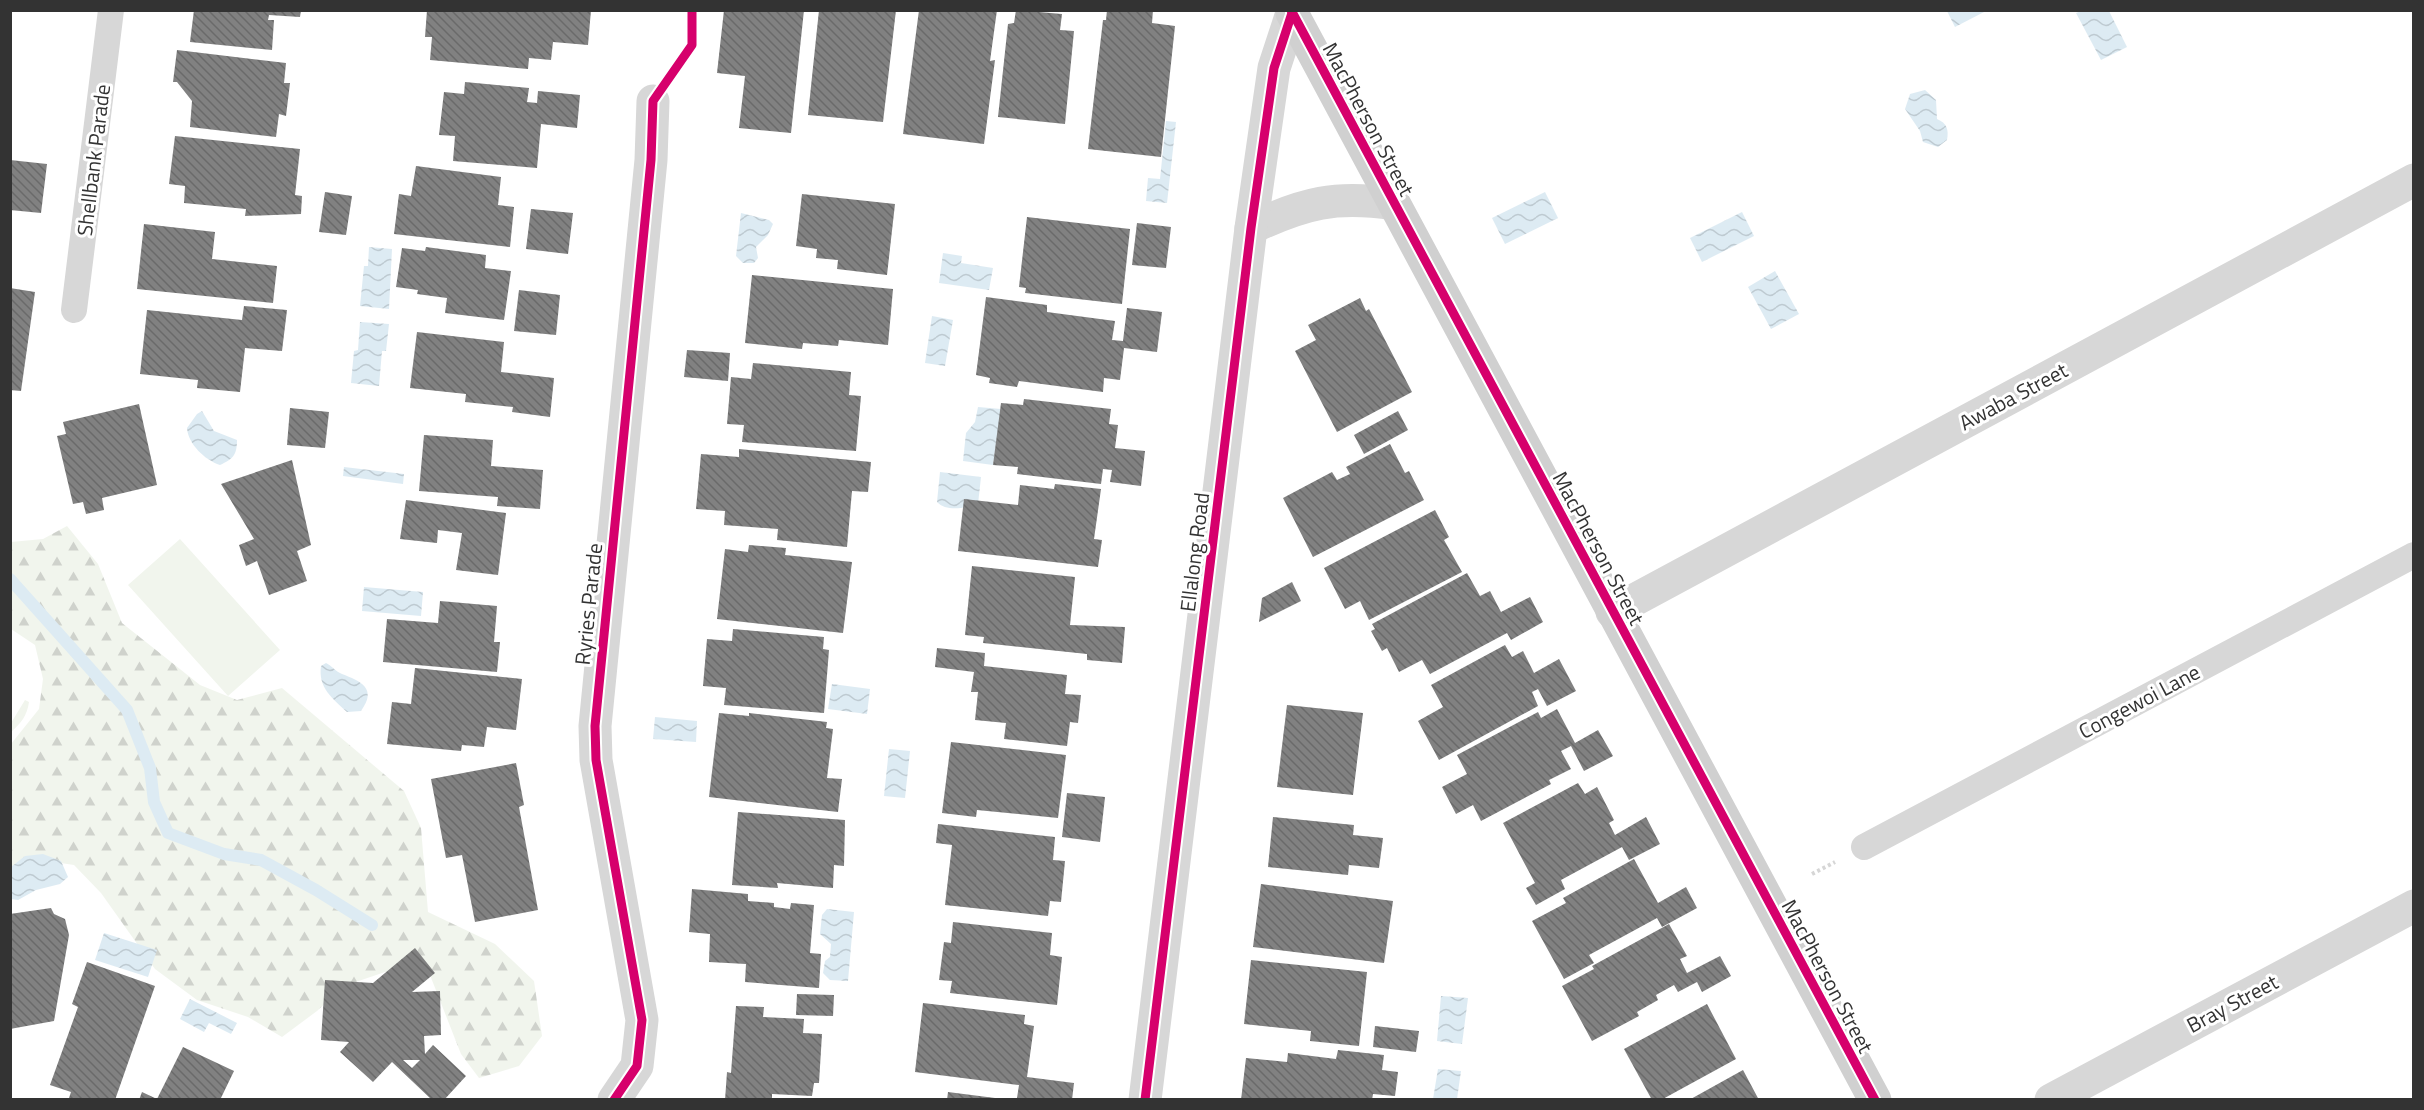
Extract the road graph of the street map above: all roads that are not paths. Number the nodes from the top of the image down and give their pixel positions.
1 (111, 10) edge
2 (1293, 11) edge
3 (653, 101) dead end
4 (2414, 180) edge
5 (1394, 204) junction
6 (1251, 228) junction
7 (74, 310) dead end
8 (2414, 555) edge
9 (1612, 612) junction
10 (1864, 847) dead end
11 (2414, 906) edge
12 (614, 1100) edge
13 (1145, 1100) edge
14 (1875, 1100) edge
15 (2051, 1100) edge

1 - 7 lane, Shellbank Parade
2 - 5 street, MacPherson Street
2 - 6 street, Ellalong Road
3 - 12 street, Ryries Parade
4 - 9 street, Awaba Street
5 - 6 street
5 - 9 street, MacPherson Street
6 - 13 street, Ellalong Road
8 - 10 lane, Congewoi Lane
9 - 14 street, MacPherson Street
11 - 15 street, Bray Street

